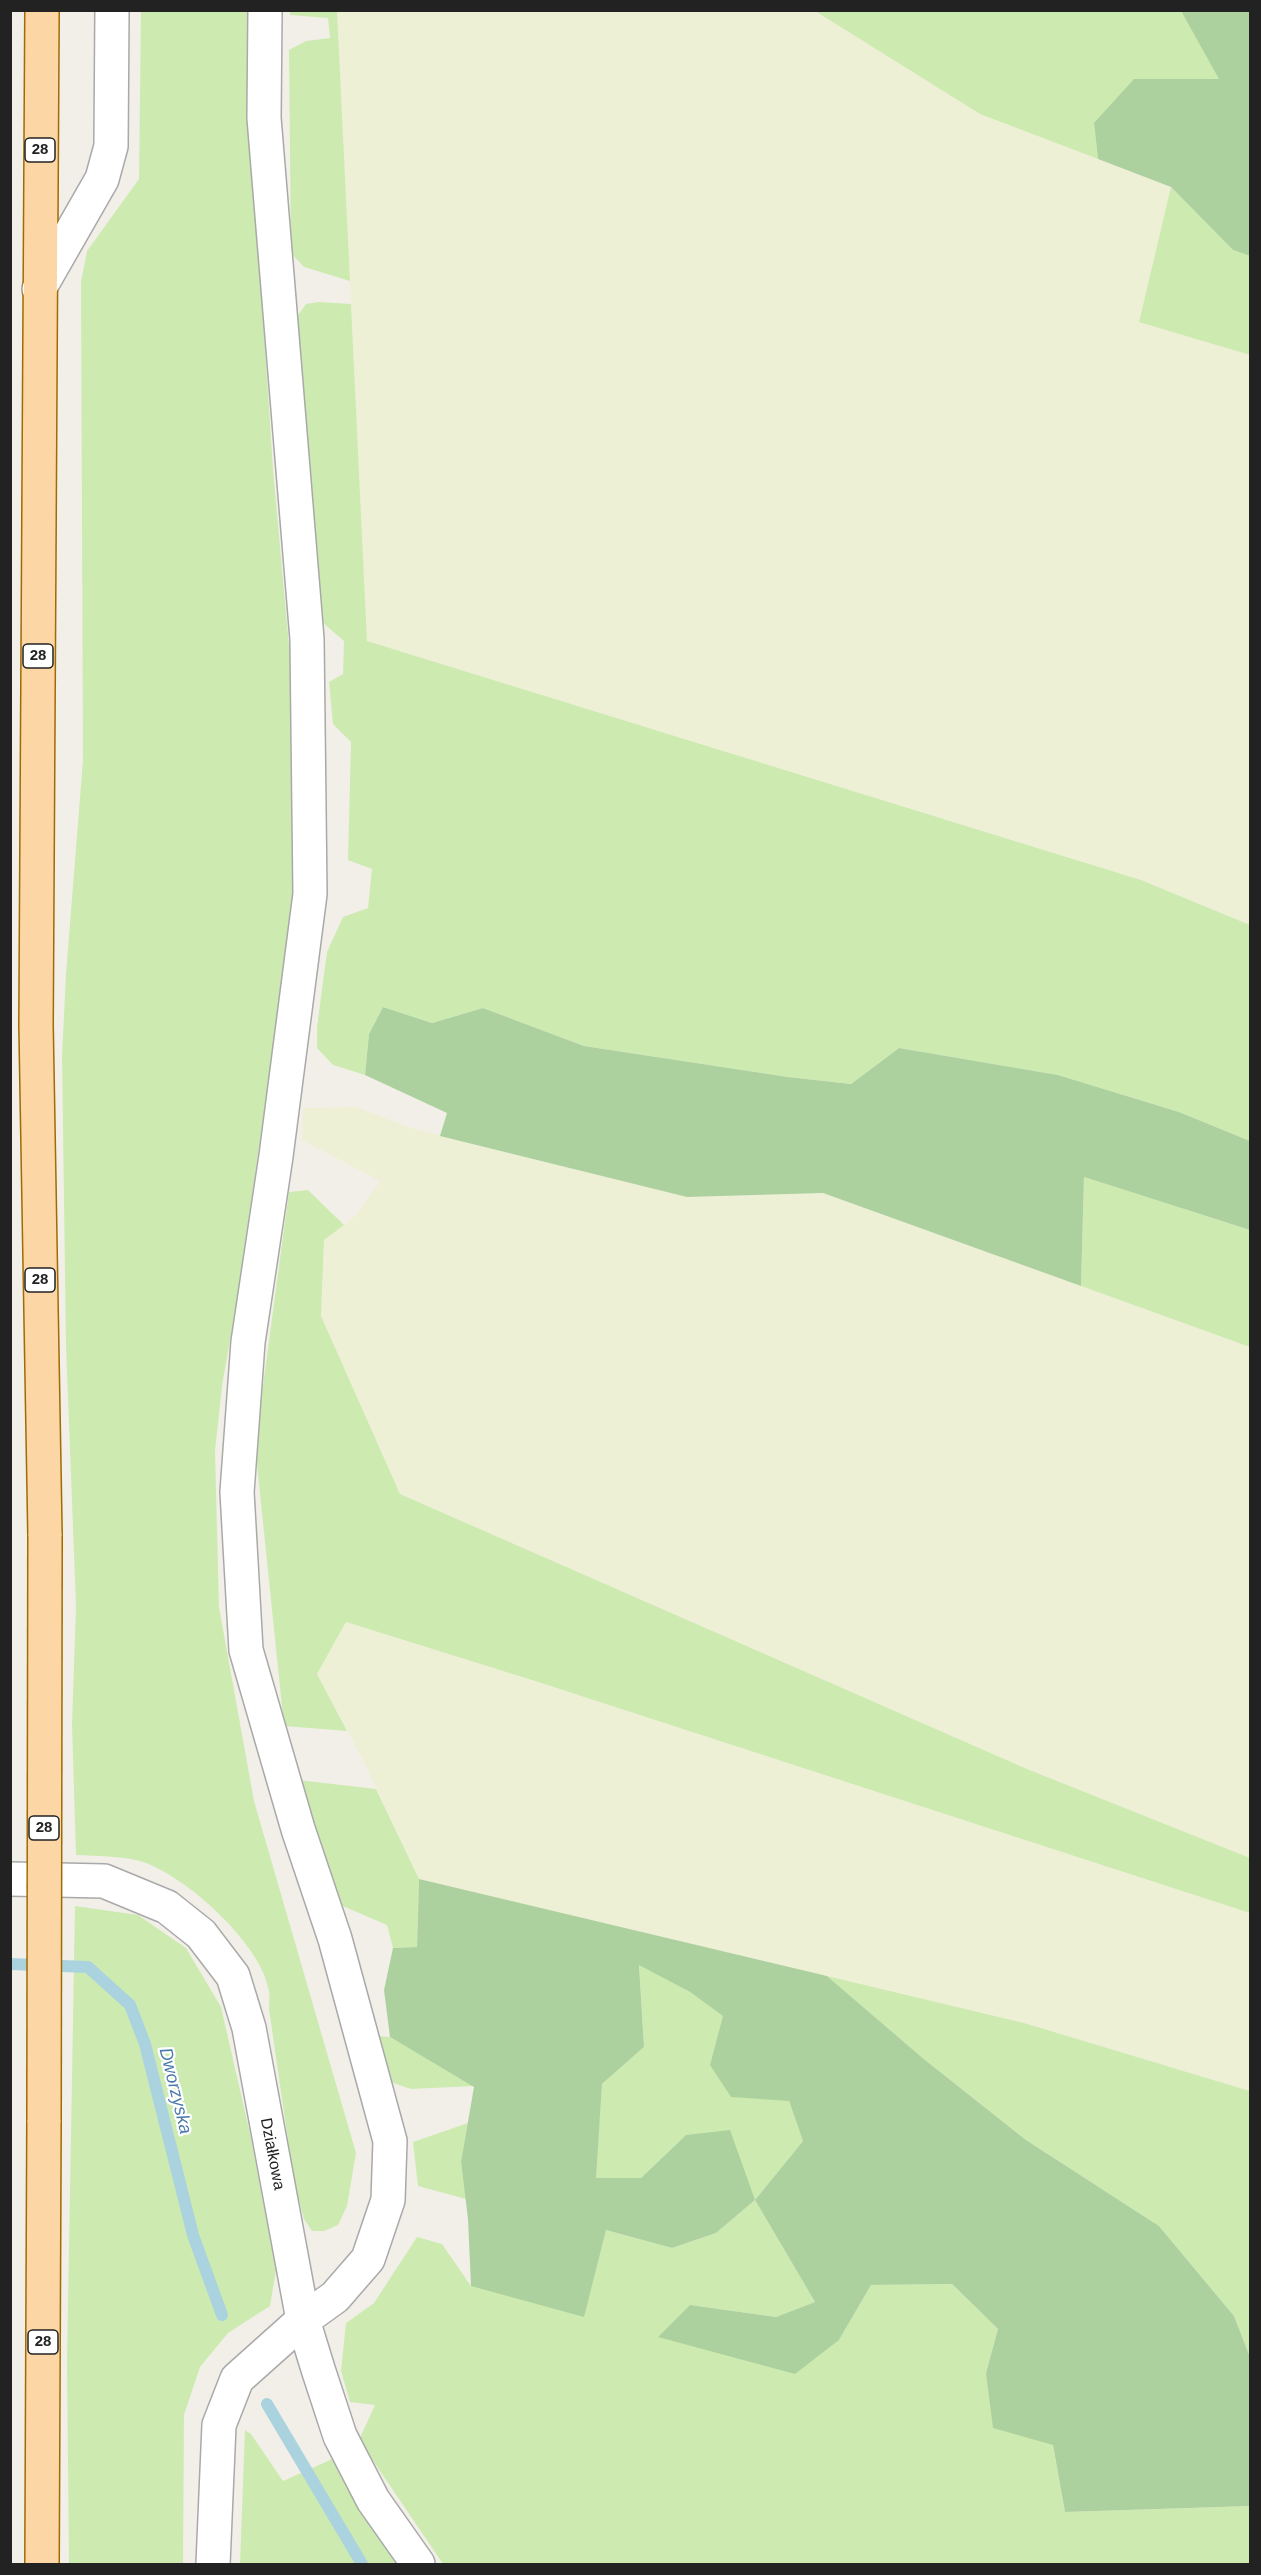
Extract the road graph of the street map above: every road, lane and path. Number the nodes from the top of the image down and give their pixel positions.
1 (42, 10) edge
2 (112, 10) edge
3 (265, 10) edge
4 (39, 289) junction
5 (10, 1879) edge
6 (303, 2320) junction
7 (42, 2565) edge
8 (213, 2565) edge
9 (418, 2565) edge

1 - 4 main road, 28
2 - 4 lane
3 - 6 lane
4 - 7 main road, 28, bridge
5 - 6 lane, Działkowa
6 - 8 lane
6 - 9 lane, Działkowa

